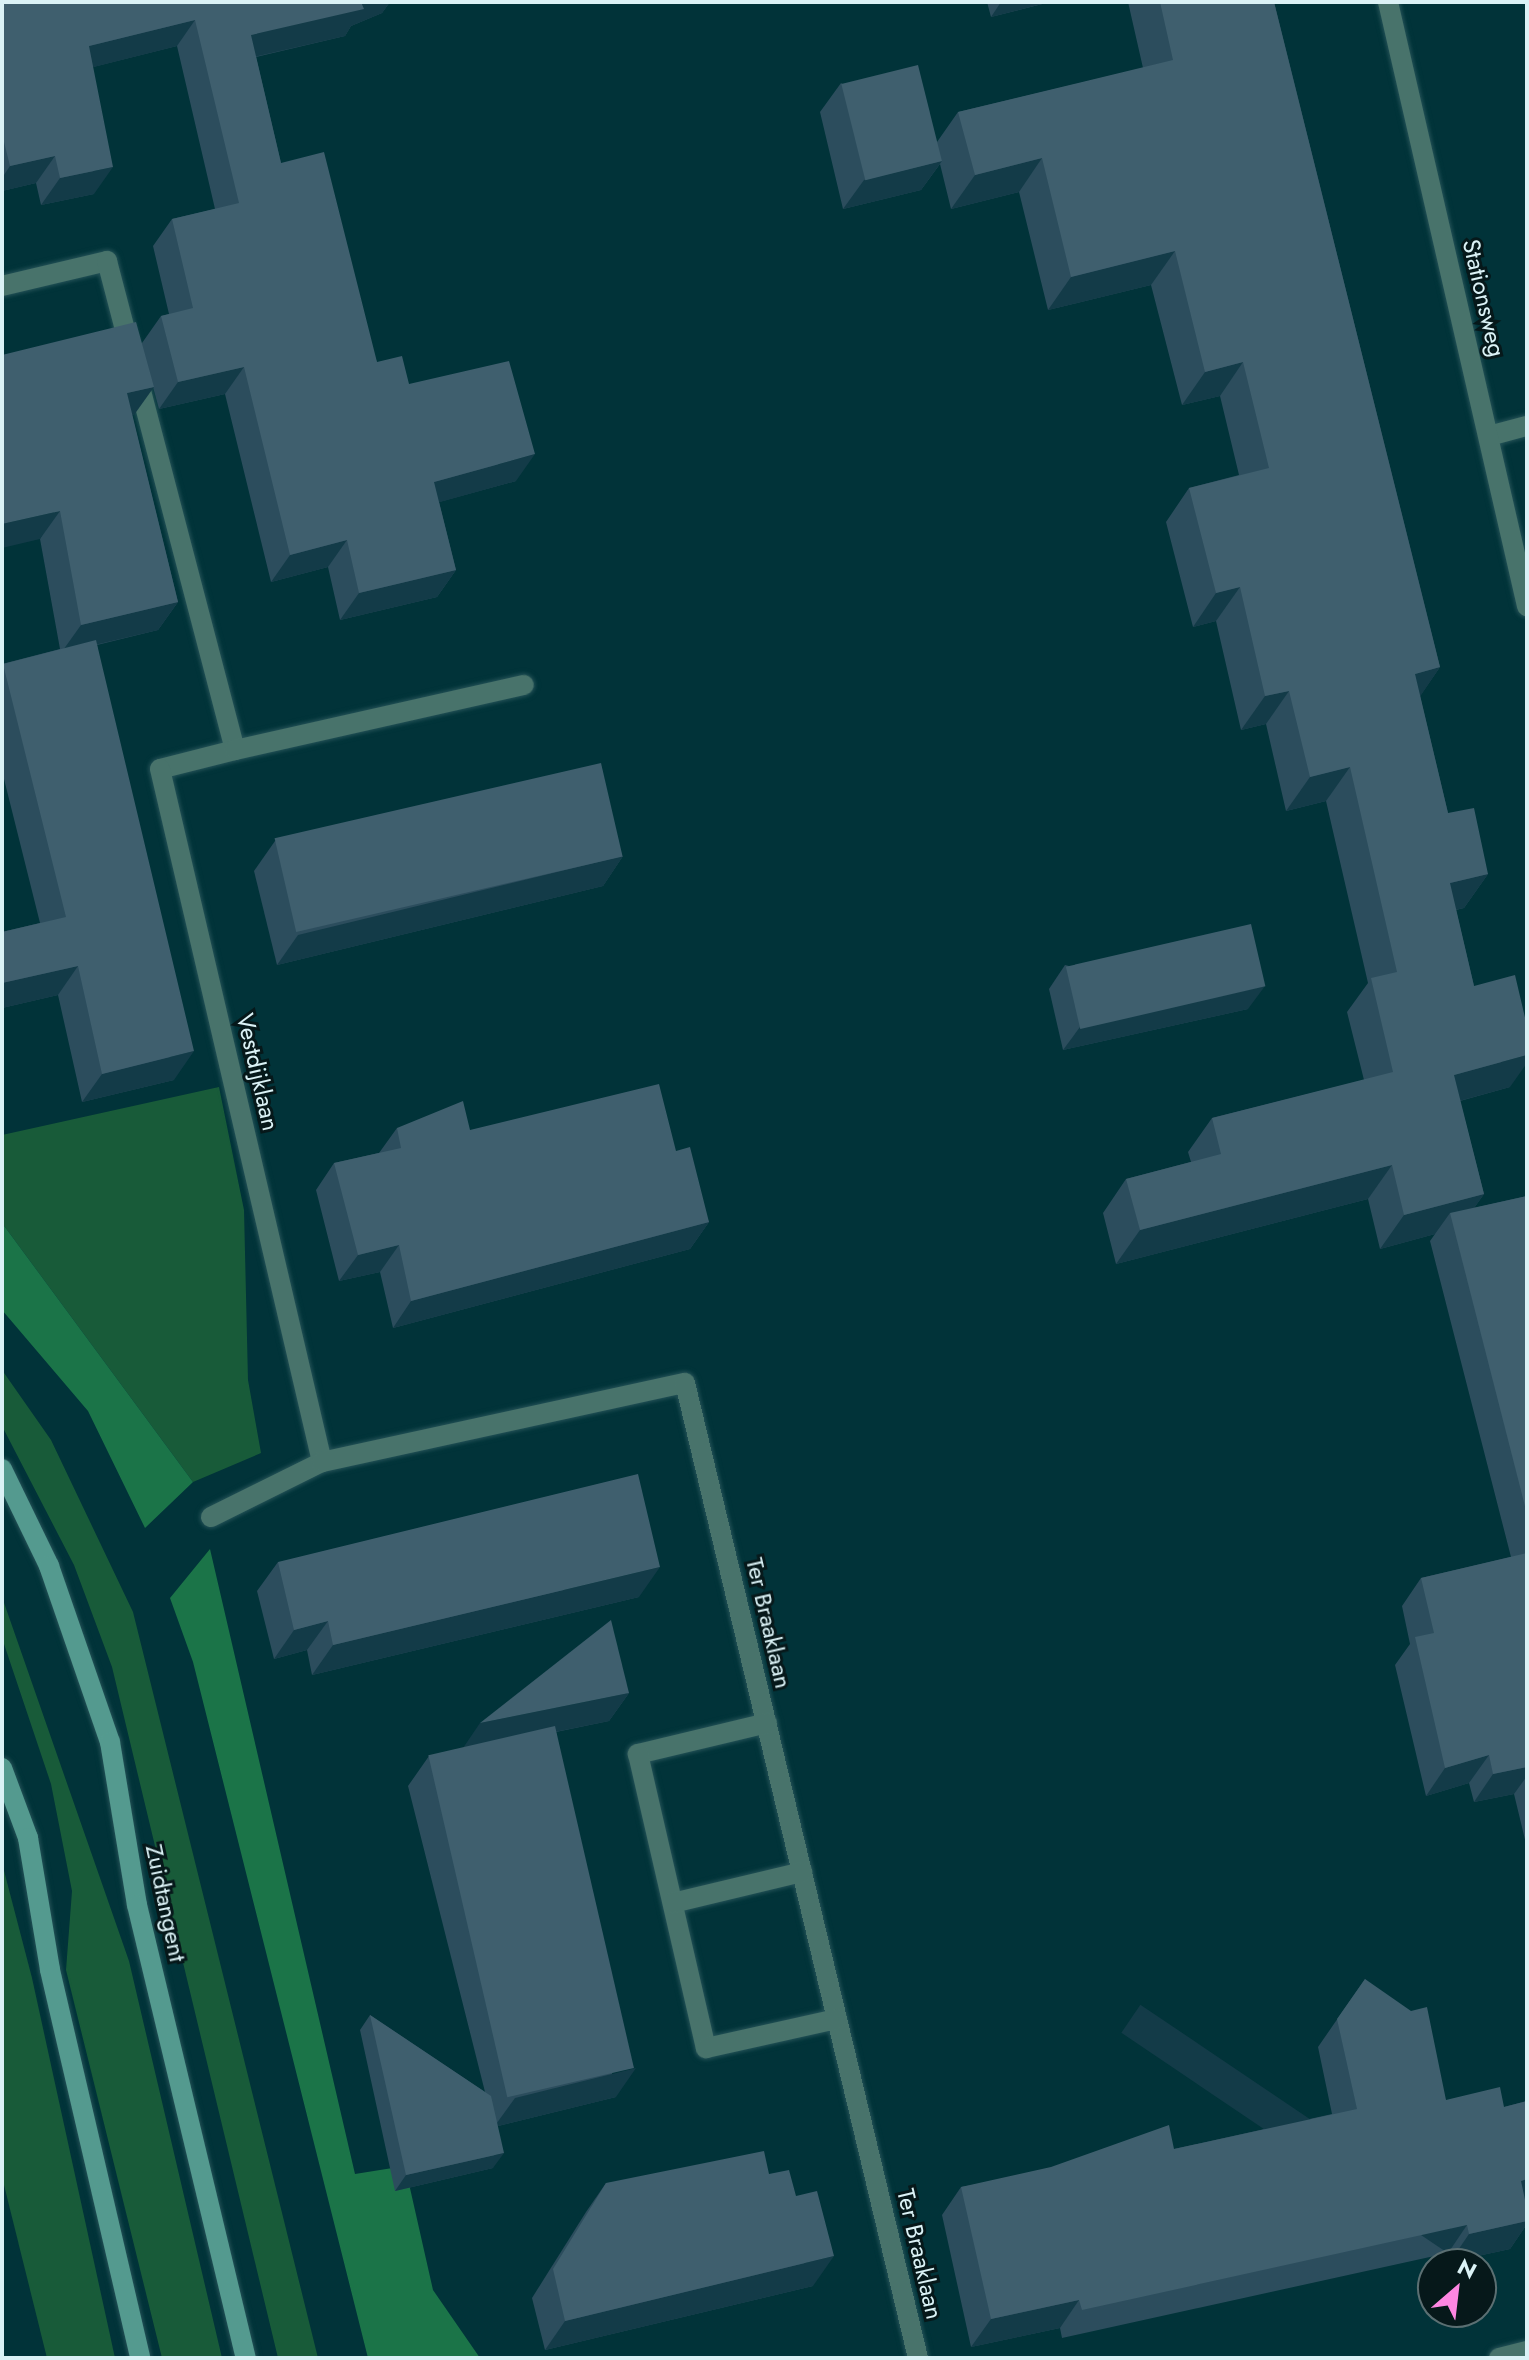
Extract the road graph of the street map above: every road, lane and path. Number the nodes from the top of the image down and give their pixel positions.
1 (1388, 2) edge
2 (2, 286) edge
3 (1527, 426) edge
4 (1489, 436) junction
5 (1527, 606) edge
6 (524, 685) dead end
7 (235, 750) junction
8 (322, 1462) junction
9 (2, 1469) edge
10 (211, 1517) dead end
11 (767, 1723) junction
12 (2, 1768) edge
13 (802, 1872) junction
14 (673, 1903) junction
15 (837, 2019) junction
16 (1527, 2351) edge
17 (140, 2358) edge
18 (246, 2358) edge
19 (918, 2358) edge
20 (1499, 2358) edge

1 - 4 street, Stationsweg
2 - 7 street
3 - 4 street
4 - 5 street, Stationsweg
6 - 7 street, Vestdijklaan
7 - 8 street, Vestdijklaan
8 - 10 street, Ter Braaklaan
8 - 11 street, Ter Braaklaan
9 - 18 main road, Zuidtangent
11 - 13 street, Ter Braaklaan
11 - 14 street
12 - 17 main road
13 - 14 street
13 - 15 street, Ter Braaklaan
14 - 15 street
15 - 19 street, Ter Braaklaan
16 - 20 street

